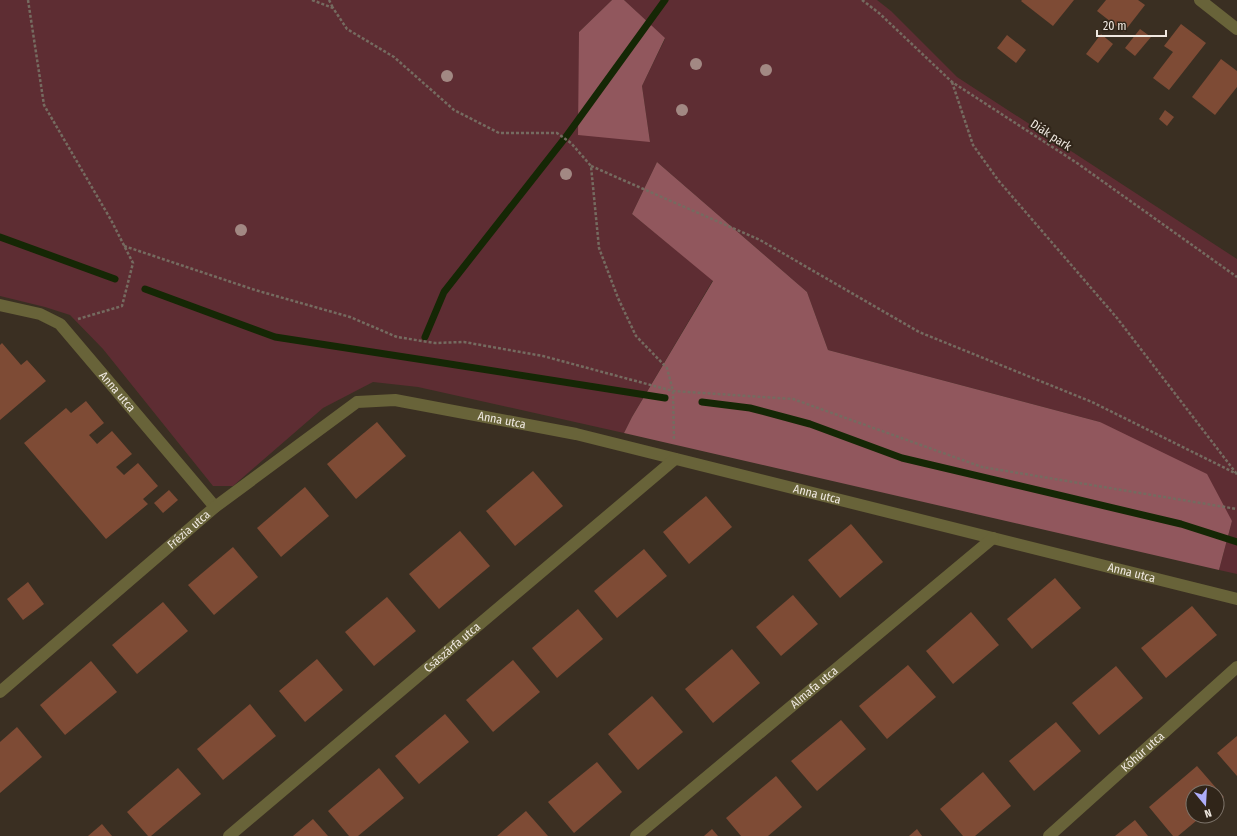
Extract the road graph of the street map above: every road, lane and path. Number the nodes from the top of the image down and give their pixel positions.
1 (28, 0) edge
2 (312, 0) edge
3 (329, 0) edge
4 (862, 0) edge
5 (1200, 0) edge
6 (333, 8) junction
7 (1237, 29) edge
8 (952, 82) junction
9 (591, 166) junction
10 (124, 246) junction
11 (1237, 277) edge
12 (0, 305) edge
13 (60, 324) junction
14 (673, 391) junction
15 (394, 400) joint
16 (675, 459) junction
17 (1237, 474) edge
18 (214, 507) junction
19 (1237, 509) edge
20 (993, 538) junction
21 (1237, 599) edge
22 (1237, 667) edge
23 (0, 692) edge
24 (228, 836) edge
25 (636, 836) edge
26 (1049, 836) edge

1 - 10 path
2 - 6 path
3 - 6 path
4 - 8 path, Diák park
5 - 7 street
6 - 9 path
8 - 11 path, Diák park
8 - 17 path
9 - 14 path
9 - 17 path
10 - 13 path
10 - 14 path
12 - 13 street, Anna utca
13 - 18 street, Anna utca
14 - 16 path
14 - 19 path
15 - 16 street, Anna utca
15 - 18 street, Frézia utca
16 - 20 street, Anna utca
16 - 24 street, Császárfa utca
18 - 23 street, Frézia utca
20 - 21 street, Anna utca
20 - 25 street, Almafa utca
22 - 26 street, Kőhúr utca

